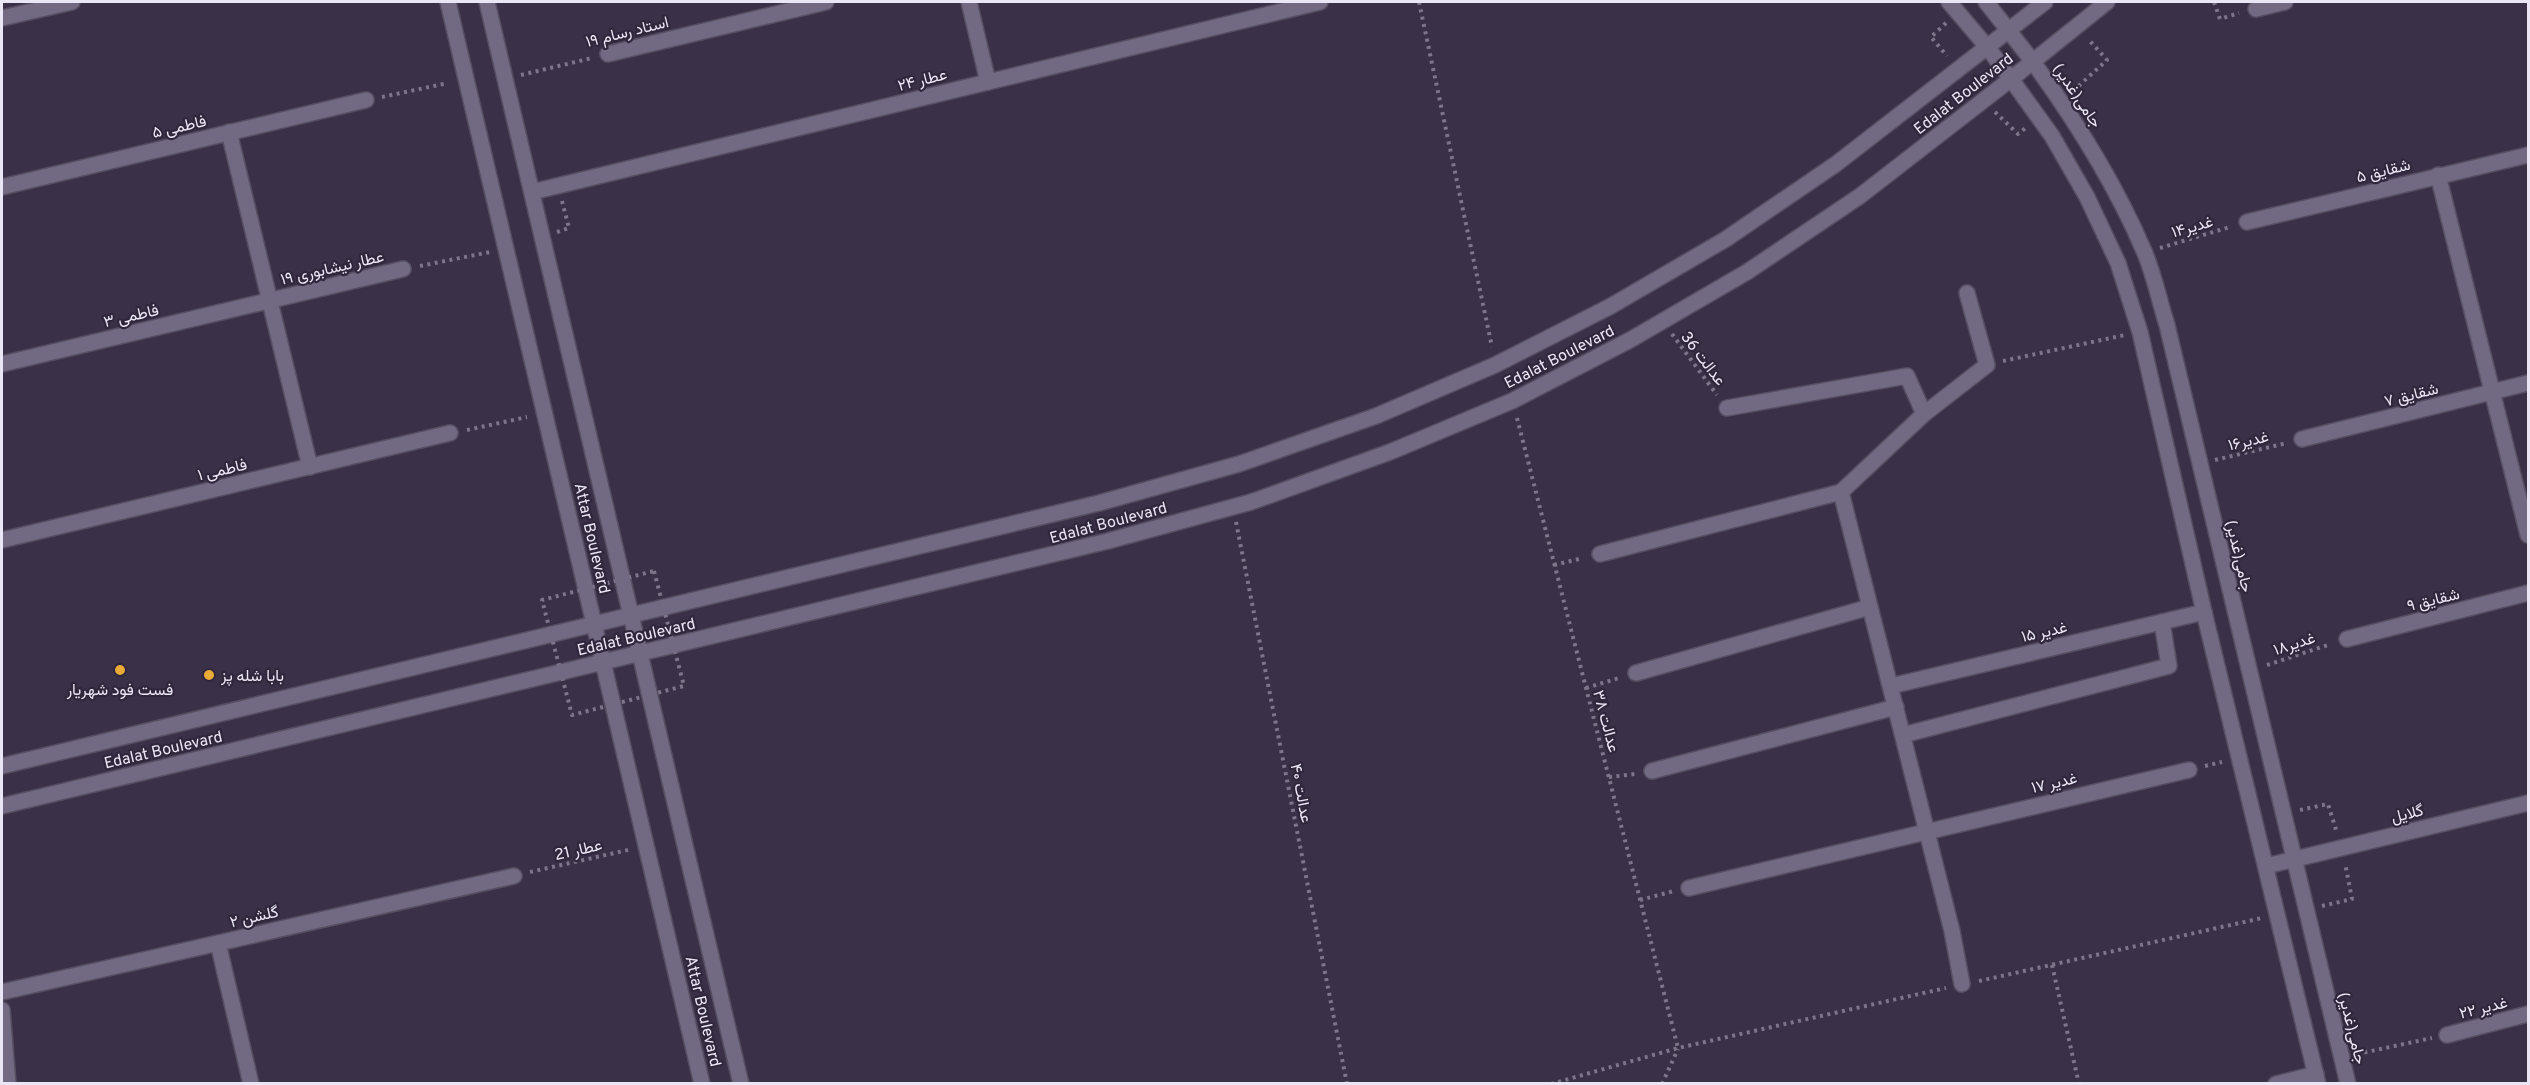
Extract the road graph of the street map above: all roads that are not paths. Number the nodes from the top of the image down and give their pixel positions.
1 (72, 2) edge
2 (448, 2) edge
3 (487, 2) edge
4 (826, 2) edge
5 (969, 2) edge
6 (1320, 2) edge
7 (1949, 2) edge
8 (1986, 2) edge
9 (2045, 2) edge
10 (2107, 2) edge
11 (2285, 2) edge
12 (2256, 9) road end
13 (2, 18) edge
14 (2009, 31) junction
15 (1988, 48) junction
16 (608, 54) road end
17 (2033, 62) junction
18 (2012, 79) junction
19 (988, 82) junction
20 (366, 100) road end
21 (229, 132) junction
22 (2529, 155) edge
23 (2438, 175) junction
24 (2, 187) edge
25 (532, 192) junction
26 (2247, 222) road end
27 (403, 269) dead end
28 (1966, 293) dead end
29 (269, 301) junction
30 (2, 364) edge
31 (2529, 383) edge
32 (2493, 392) junction
33 (1727, 408) road end
34 (1924, 414) junction
35 (450, 433) road end
36 (2302, 439) road end
37 (310, 467) junction
38 (1841, 492) junction
39 (2529, 535) edge
40 (2, 540) edge
41 (1599, 554) road end
42 (2529, 594) edge
43 (1870, 607) junction
44 (2204, 612) junction
45 (631, 615) junction
46 (2162, 622) junction
47 (594, 624) junction
48 (2347, 639) road end
49 (640, 653) junction
50 (604, 662) junction
51 (1636, 673) road end
52 (1891, 686) junction
53 (1896, 707) junction
54 (1903, 735) junction
55 (2, 766) edge
56 (2188, 770) road end
57 (1652, 771) road end
58 (2529, 803) edge
59 (2, 807) edge
60 (1927, 830) junction
61 (2294, 859) junction
62 (2266, 866) junction
63 (514, 876) road end
64 (1689, 888) road end
65 (218, 943) junction
66 (1962, 984) road end
67 (2, 992) edge
68 (2, 1010) edge
69 (2529, 1014) edge
70 (2447, 1035) road end
71 (2317, 1079) edge
72 (8, 1083) edge
73 (251, 1083) edge
74 (702, 1083) edge
75 (741, 1083) edge
76 (2276, 1083) edge
77 (2348, 1083) edge

1 - 13 street
2 - 47 street, Attar Boulevard
3 - 25 street, Attar Boulevard
4 - 16 street, استاد رسام ۱۹
5 - 19 street
6 - 19 street, عطار ۲۴
7 - 15 street
8 - 14 street, جامی(غدیر)
9 - 14 street, Edalat Boulevard
10 - 17 street, Edalat Boulevard
11 - 12 street
14 - 15 street, Edalat Boulevard
14 - 17 street, جامی(غدیر)
15 - 18 street
15 - 45 street, Edalat Boulevard
17 - 18 street, Edalat Boulevard
17 - 61 street, جامی(غدیر)
18 - 44 street
18 - 49 street, Edalat Boulevard
19 - 25 street, عطار ۲۴
20 - 21 street, فاطمی ۵
21 - 24 street, فاطمی ۵
21 - 29 street
22 - 23 street, شقایق ۵
23 - 26 street, شقایق ۵
23 - 32 street
25 - 45 street, Attar Boulevard
27 - 29 street, عطار نیشابوری ۱۹
28 - 34 street
29 - 30 street, فاطمی ۳
29 - 37 street
31 - 32 street, شقایق ۷
32 - 36 street, شقایق ۷
32 - 39 street
33 - 34 street
34 - 38 street
35 - 37 street, فاطمی ۱
37 - 40 street, فاطمی ۱
38 - 41 street
38 - 43 street
42 - 48 street, شقایق ۹
43 - 51 street
43 - 52 street
44 - 46 street, غدیر ۱۵
44 - 62 street
45 - 47 street, Edalat Boulevard
45 - 49 street, Attar Boulevard
46 - 52 street, غدیر ۱۵
46 - 54 street
47 - 50 street, Attar Boulevard
47 - 55 street, Edalat Boulevard
49 - 50 street, Edalat Boulevard
49 - 75 street, Attar Boulevard
50 - 59 street, Edalat Boulevard
50 - 74 street, Attar Boulevard
52 - 53 street
53 - 54 street
53 - 57 street
54 - 60 street
56 - 60 street, غدیر ۱۷
58 - 61 street, گلایل
60 - 64 street, غدیر ۱۷
60 - 66 street
61 - 62 street, گلایل
61 - 77 street, جامی(غدیر)
62 - 71 street
63 - 65 street, گلشن ۲
65 - 67 street, گلشن ۲
65 - 73 street
68 - 72 street
69 - 70 street, غدیر ۲۲
71 - 76 street

